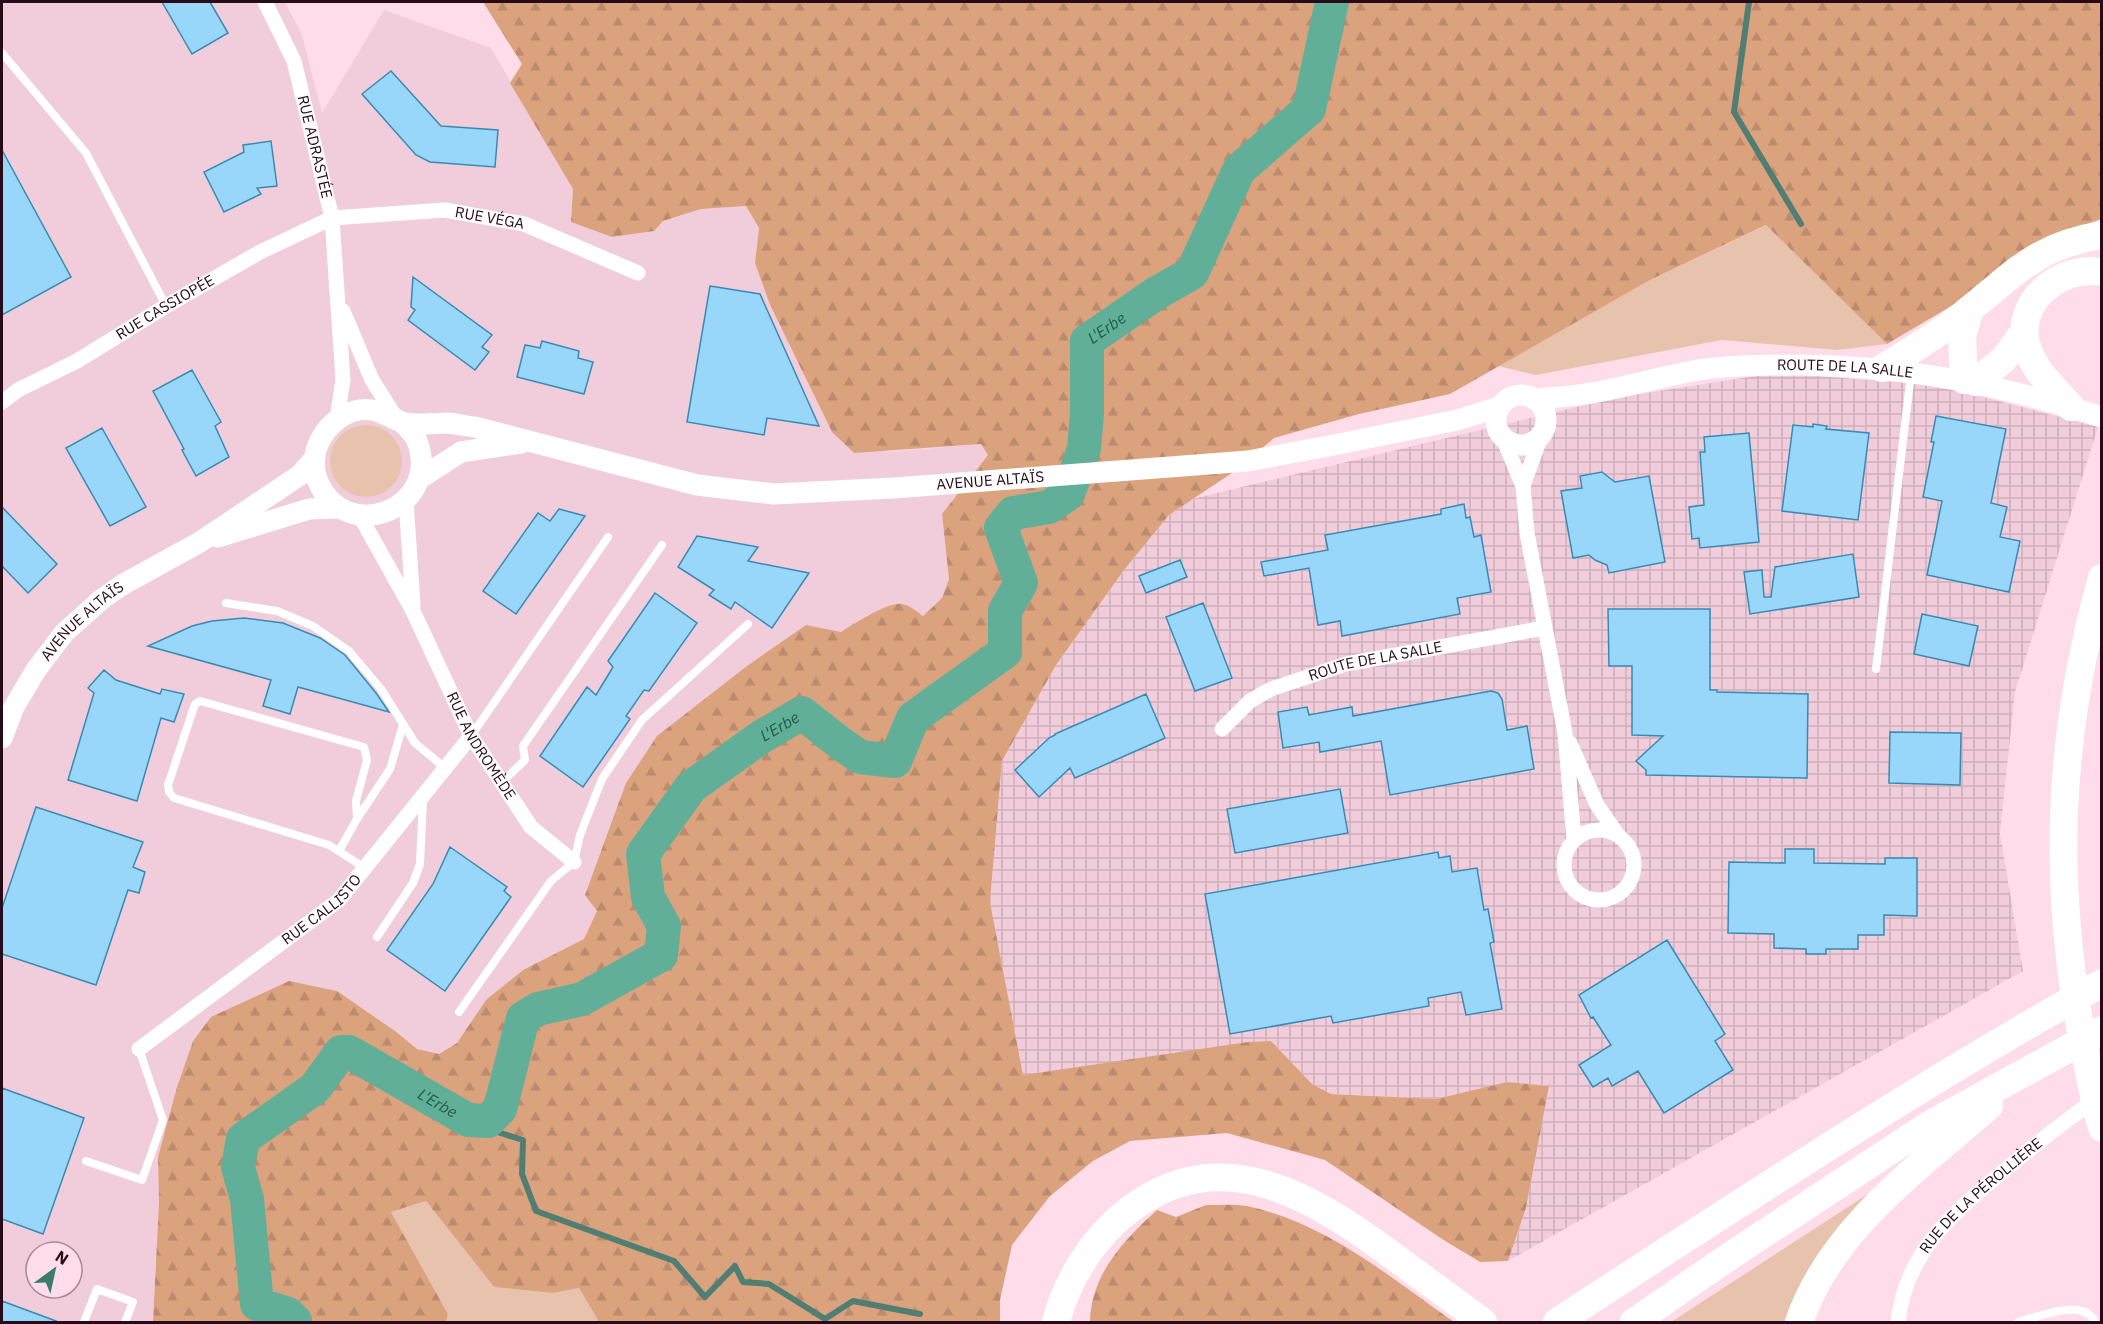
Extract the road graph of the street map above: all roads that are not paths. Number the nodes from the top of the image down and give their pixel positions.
1 (265, 2) edge
2 (2, 53) edge
3 (332, 218) junction
4 (2102, 235) edge
5 (2102, 272) edge
6 (638, 273) dead end
7 (338, 300) junction
8 (166, 306) junction
9 (1970, 309) junction
10 (2024, 332) junction
11 (1882, 368) junction
12 (1911, 371) junction
13 (1970, 381) junction
14 (1584, 394) junction
15 (1534, 399) junction
16 (2, 402) edge
17 (1499, 407) junction
18 (2071, 407) junction
19 (2102, 417) edge
20 (337, 419) junction
21 (1457, 420) junction
22 (400, 421) junction
23 (1544, 430) junction
24 (1501, 435) junction
25 (527, 442) junction
26 (315, 458) junction
27 (419, 479) junction
28 (1523, 486) junction
29 (406, 500) junction
30 (339, 508) junction
31 (360, 516) junction
32 (608, 537) dead end
33 (200, 542) junction
34 (662, 545) dead end
35 (2102, 578) edge
36 (226, 603) dead end
37 (413, 611) junction
38 (748, 624) dead end
39 (1544, 628) junction
40 (2102, 630) edge
41 (1876, 669) dead end
42 (403, 725) junction
43 (1222, 729) dead end
44 (1565, 733) junction
45 (471, 736) junction
46 (2, 738) edge
47 (445, 768) junction
48 (502, 782) junction
49 (424, 794) junction
50 (357, 819) junction
51 (1618, 835) junction
52 (1574, 840) junction
53 (339, 851) junction
54 (574, 862) junction
55 (365, 868) junction
56 (2074, 931) junction
57 (377, 937) dead end
58 (2102, 983) edge
59 (459, 1012) dead end
60 (2102, 1030) edge
61 (139, 1049) joint
62 (2102, 1064) edge
63 (2032, 1068) junction
64 (2101, 1114) edge
65 (86, 1161) dead end
66 (1092, 1249) junction
67 (1475, 1316) edge
68 (84, 1323) edge
69 (126, 1323) edge
70 (1056, 1323) edge
71 (1074, 1323) edge
72 (1557, 1323) edge
73 (1634, 1323) edge
74 (1799, 1323) edge
75 (1898, 1323) edge
76 (2018, 1323) edge
77 (2095, 1323) edge

1 - 3 street, RUE ADRASTÉE
2 - 8 lane
3 - 6 street, RUE VÉGA
3 - 7 street, RUE ADRASTÉE
3 - 8 street, RUE CASSIOPÉE
4 - 9 highway
5 - 10 highway
7 - 20 street, RUE ADRASTÉE
7 - 22 street, RUE ADRASTÉE
8 - 16 street, RUE CASSIOPÉE
9 - 11 highway
9 - 13 highway
10 - 13 highway
10 - 18 highway
11 - 12 street, ROUTE DE LA SALLE
11 - 14 street, ROUTE DE LA SALLE
12 - 13 street, ROUTE DE LA SALLE
12 - 41 lane
13 - 18 street, ROUTE DE LA SALLE
14 - 15 street, ROUTE DE LA SALLE
14 - 23 street, ROUTE DE LA SALLE
15 - 17 street
15 - 23 street
17 - 21 street, AVENUE ALTAÏS
17 - 24 street
18 - 19 street, ROUTE DE LA SALLE
20 - 22 street
20 - 26 street
21 - 24 street, AVENUE ALTAÏS
21 - 25 street, AVENUE ALTAÏS
22 - 25 street, AVENUE ALTAÏS
22 - 27 street
23 - 24 street
23 - 28 street
24 - 28 street
25 - 27 street, AVENUE ALTAÏS
26 - 30 street
26 - 33 street, AVENUE ALTAÏS
27 - 29 street
28 - 39 street
29 - 31 street
29 - 37 street, RUE ANDROMÈDE
30 - 31 street
30 - 33 street, AVENUE ALTAÏS
31 - 37 street, RUE ANDROMÈDE
32 - 45 lane
33 - 46 street, AVENUE ALTAÏS
34 - 48 lane
35 - 56 highway
36 - 42 lane
37 - 45 street, RUE ANDROMÈDE
38 - 54 lane
39 - 43 street, ROUTE DE LA SALLE
39 - 44 street
40 - 56 highway
42 - 47 lane
42 - 50 lane
44 - 51 street
44 - 52 street
45 - 47 street, RUE CALLISTO
45 - 48 street, RUE ANDROMÈDE
47 - 49 street, RUE CALLISTO
48 - 54 street, RUE ANDROMÈDE
49 - 55 street, RUE CALLISTO
49 - 57 lane
50 - 53 lane
50 - 53 lane
51 - 52 street
51 - 52 street
53 - 55 lane
54 - 59 lane
55 - 61 street, RUE CALLISTO
56 - 62 highway
56 - 64 highway
58 - 72 highway
60 - 63 highway
61 - 65 lane
63 - 73 highway
63 - 74 highway
64 - 75 street, RUE DE LA PÉROLLIÈRE
66 - 67 highway
66 - 70 highway
66 - 71 highway
68 - 69 lane
76 - 77 lane

